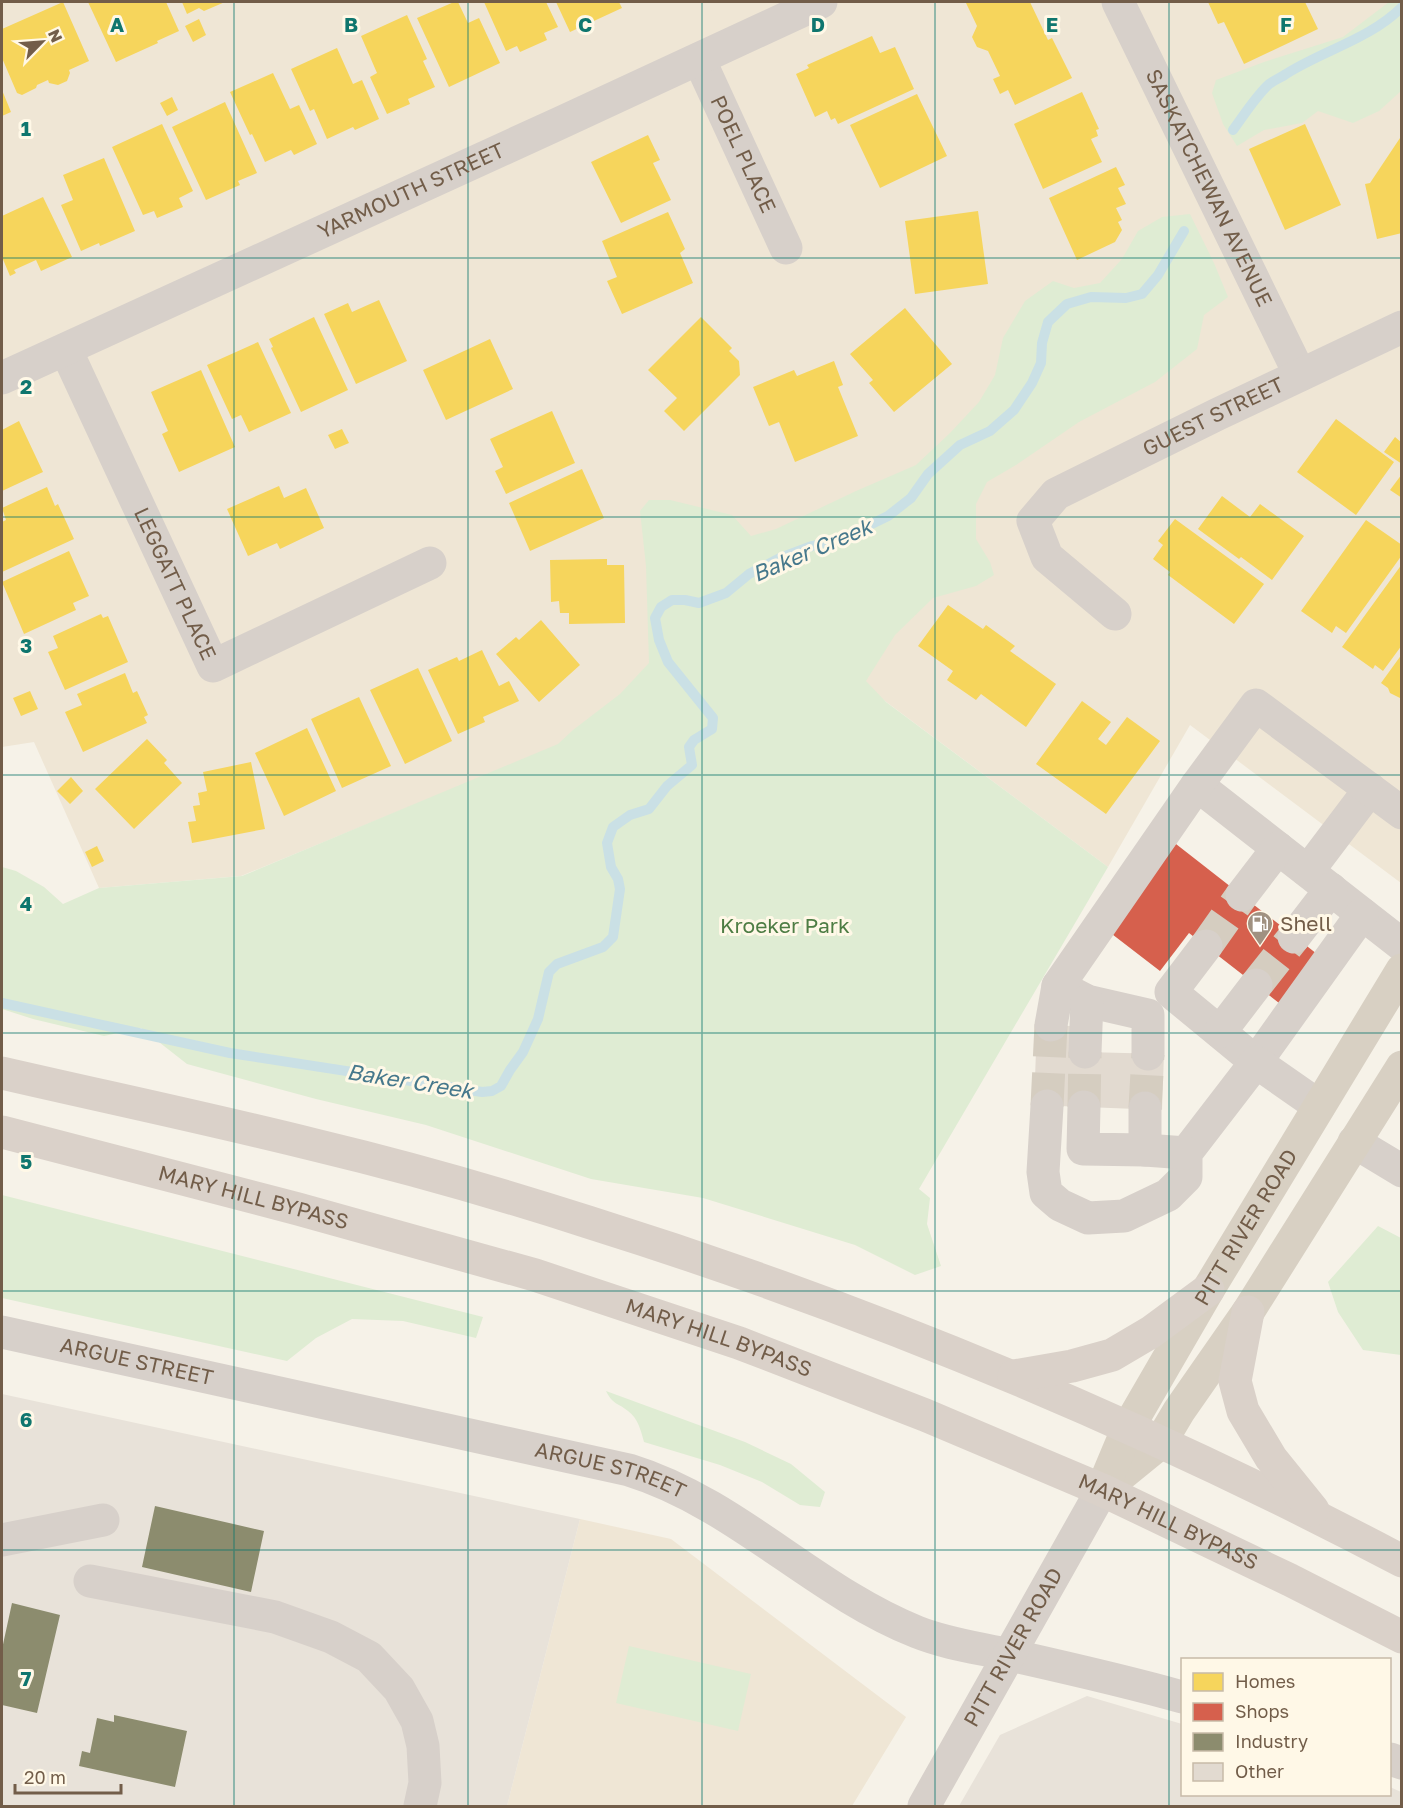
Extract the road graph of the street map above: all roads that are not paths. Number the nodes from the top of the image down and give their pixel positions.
1 (821, 2) edge
2 (1118, 2) edge
3 (699, 59) junction
4 (786, 248) dead end
5 (1401, 327) edge
6 (66, 350) junction
7 (1299, 375) junction
8 (2, 378) edge
9 (430, 563) dead end
10 (1115, 614) dead end
11 (1197, 785) junction
12 (1370, 789) junction
13 (1401, 813) edge
14 (1278, 848) junction
15 (1319, 880) junction
16 (1242, 895) tunnel mouth
17 (1362, 914) junction
18 (1294, 937) tunnel mouth
19 (1401, 945) edge
20 (1206, 946) tunnel mouth
21 (1401, 970) edge
22 (1256, 985) tunnel mouth
23 (1058, 986) junction
24 (1087, 1001) junction
25 (1051, 1025) tunnel mouth
26 (1220, 1032) junction
27 (1085, 1052) tunnel mouth
28 (1148, 1054) tunnel mouth
29 (1256, 1062) junction
30 (1401, 1067) edge
31 (2, 1073) edge
32 (1325, 1096) junction
33 (1047, 1106) tunnel mouth
34 (1084, 1107) tunnel mouth
35 (1145, 1108) tunnel mouth
36 (2, 1132) edge
37 (1354, 1142) junction
38 (1145, 1150) junction
39 (1186, 1153) junction
40 (1401, 1171) edge
41 (1208, 1290) junction
42 (1248, 1312) junction
43 (2, 1332) edge
44 (1014, 1376) junction
45 (1128, 1428) junction
46 (1160, 1443) junction
47 (1102, 1490) junction
48 (1320, 1518) junction
49 (103, 1520) dead end
50 (2, 1540) edge
51 (1401, 1561) edge
52 (90, 1581) dead end
53 (1401, 1637) edge
54 (1009, 1655) junction
55 (1181, 1697) edge
56 (420, 1806) edge
57 (924, 1806) edge

1 - 3 street, YARMOUTH STREET
2 - 7 street, SASKATCHEWAN AVENUE
3 - 4 street, POEL PLACE
3 - 6 street, YARMOUTH STREET
5 - 7 street, GUEST STREET
6 - 8 street, YARMOUTH STREET
6 - 9 street, LEGGATT PLACE
7 - 10 street, GUEST STREET
11 - 12 street
11 - 14 street
11 - 23 street
12 - 13 street
12 - 15 street
14 - 15 street
14 - 16 street
15 - 17 street
15 - 18 street
17 - 19 street
17 - 29 street
20 - 26 street
21 - 32 main road, PITT RIVER ROAD
22 - 26 street
23 - 24 street
23 - 25 street
24 - 27 street
24 - 28 street
26 - 29 street
29 - 32 street
29 - 39 street
30 - 37 main road, PITT RIVER ROAD
31 - 44 highway
32 - 37 main road
32 - 41 main road, PITT RIVER ROAD
33 - 39 street
34 - 38 street
35 - 38 street
36 - 47 highway, MARY HILL BYPASS
37 - 40 street
37 - 42 main road, PITT RIVER ROAD
38 - 39 street
41 - 44 highway
41 - 45 main road, PITT RIVER ROAD
42 - 46 main road, PITT RIVER ROAD
42 - 48 highway
43 - 54 street, ARGUE STREET
44 - 45 highway
45 - 46 highway
45 - 47 main road, PITT RIVER ROAD
46 - 47 main road, PITT RIVER ROAD
46 - 48 highway
47 - 53 highway, MARY HILL BYPASS
47 - 54 street, PITT RIVER ROAD
48 - 51 highway
49 - 50 street
52 - 56 street
54 - 55 street, ARGUE STREET
54 - 57 street, PITT RIVER ROAD

